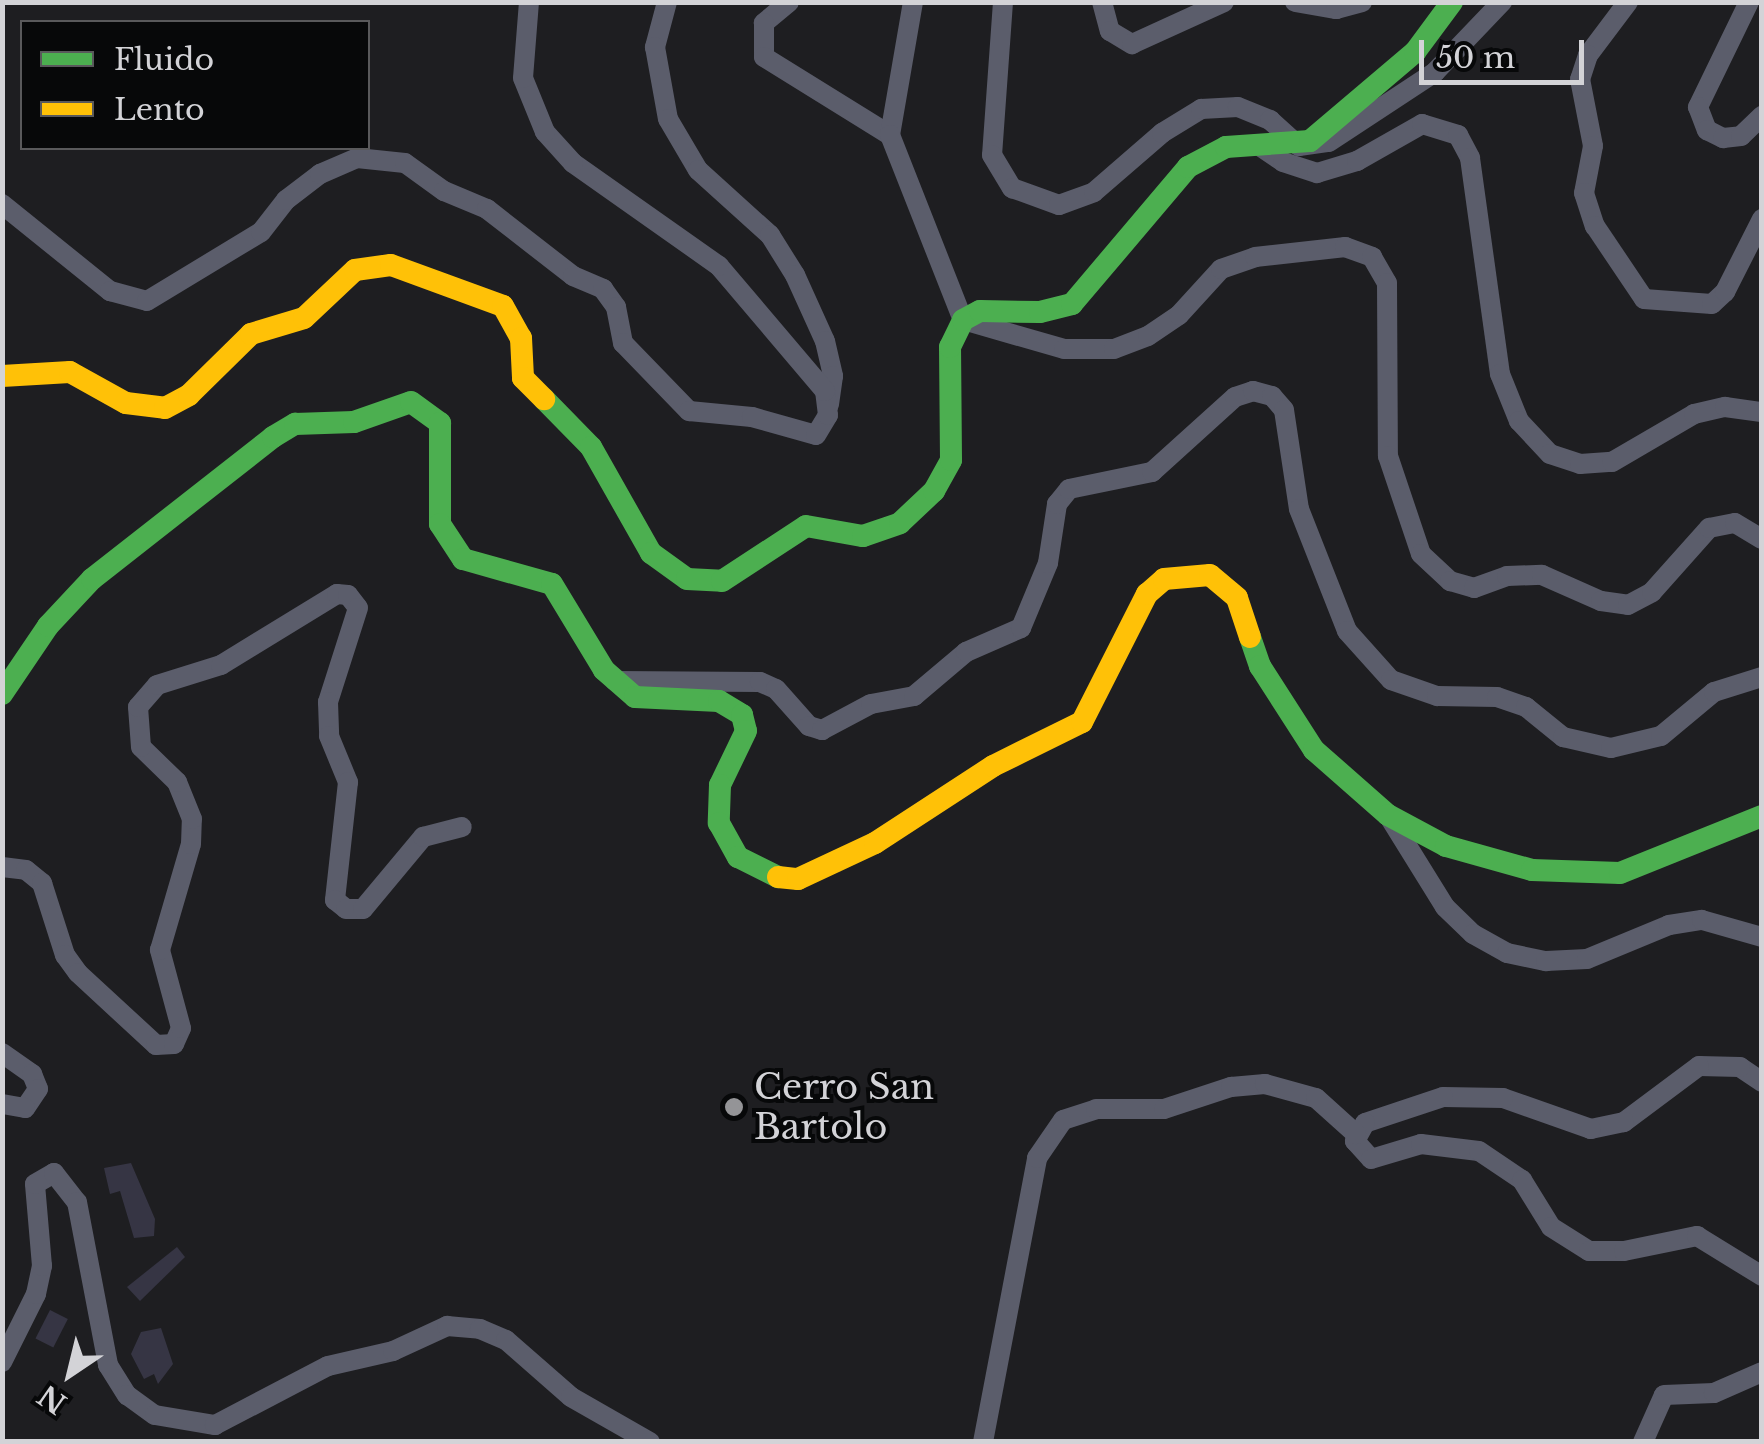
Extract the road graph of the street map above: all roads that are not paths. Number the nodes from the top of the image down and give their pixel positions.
1 (530, 2) edge
2 (667, 2) edge
3 (789, 2) edge
4 (913, 2) edge
5 (1003, 2) edge
6 (1102, 2) edge
7 (1224, 2) edge
8 (1295, 2) edge
9 (1362, 2) edge
10 (1452, 2) edge
11 (1502, 2) edge
12 (1628, 2) edge
13 (1750, 2) edge
14 (1762, 116) edge
15 (890, 135) junction
16 (1258, 145) junction
17 (1299, 146) junction
18 (2, 204) edge
19 (1762, 219) edge
20 (964, 320) junction
21 (2, 376) edge
22 (829, 406) junction
23 (1762, 412) edge
24 (1762, 539) edge
25 (1762, 677) edge
26 (612, 680) junction
27 (2, 694) edge
28 (1388, 815) junction
29 (1762, 816) edge
30 (462, 827) dead end
31 (2, 867) edge
32 (1762, 937) edge
33 (2, 1053) edge
34 (1762, 1082) edge
35 (2, 1104) edge
36 (1356, 1134) junction
37 (1762, 1276) edge
38 (2, 1362) edge
39 (1762, 1372) edge
40 (650, 1442) edge
41 (982, 1442) edge
42 (1643, 1442) edge

1 - 22 street
2 - 22 street
3 - 15 street
4 - 15 street
5 - 17 street
6 - 7 street
8 - 9 street
10 - 17 street
11 - 17 street
12 - 19 street
13 - 14 street
15 - 20 street
16 - 17 street
16 - 20 street
16 - 23 street
18 - 22 street
20 - 21 street
20 - 24 street
25 - 26 street
26 - 27 street
26 - 28 street
28 - 29 street
28 - 32 street
30 - 31 street
33 - 35 street
34 - 36 street
36 - 37 street
36 - 41 street
38 - 40 street
39 - 42 street

